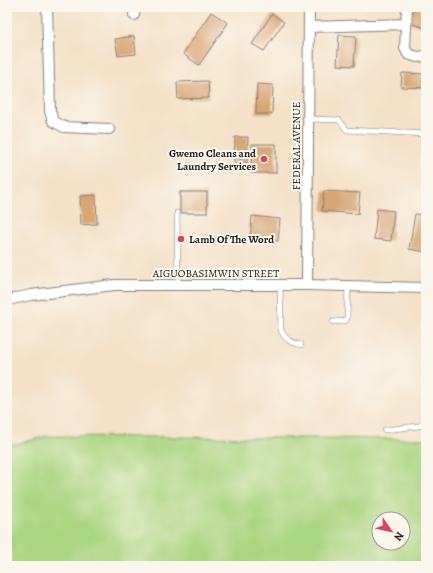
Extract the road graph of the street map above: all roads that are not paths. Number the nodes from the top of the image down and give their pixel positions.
1 (47, 7) edge
2 (309, 7) edge
3 (407, 7) edge
4 (406, 24) junction
5 (309, 27) junction
6 (426, 56) edge
7 (308, 120) junction
8 (110, 128) dead end
9 (426, 134) edge
10 (177, 213) dead end
11 (178, 285) junction
12 (280, 285) junction
13 (307, 285) junction
14 (348, 286) junction
15 (426, 288) edge
16 (7, 300) edge
17 (333, 322) dead end
18 (301, 345) dead end
19 (426, 425) edge
20 (385, 430) dead end

1 - 8 street
2 - 5 street, FEDERAL AVENUE
3 - 4 street
4 - 5 street
4 - 6 street
5 - 7 street, FEDERAL AVENUE
7 - 9 lane
7 - 13 street, FEDERAL AVENUE
10 - 11 lane
11 - 12 street, AIGUOBASIMWIN STREET
11 - 16 street, AIGUOBASIMWIN STREET
12 - 13 street, AIGUOBASIMWIN STREET
12 - 18 lane
13 - 14 street, AIGUOBASIMWIN STREET
14 - 15 street, AIGUOBASIMWIN STREET
14 - 17 lane
19 - 20 lane

